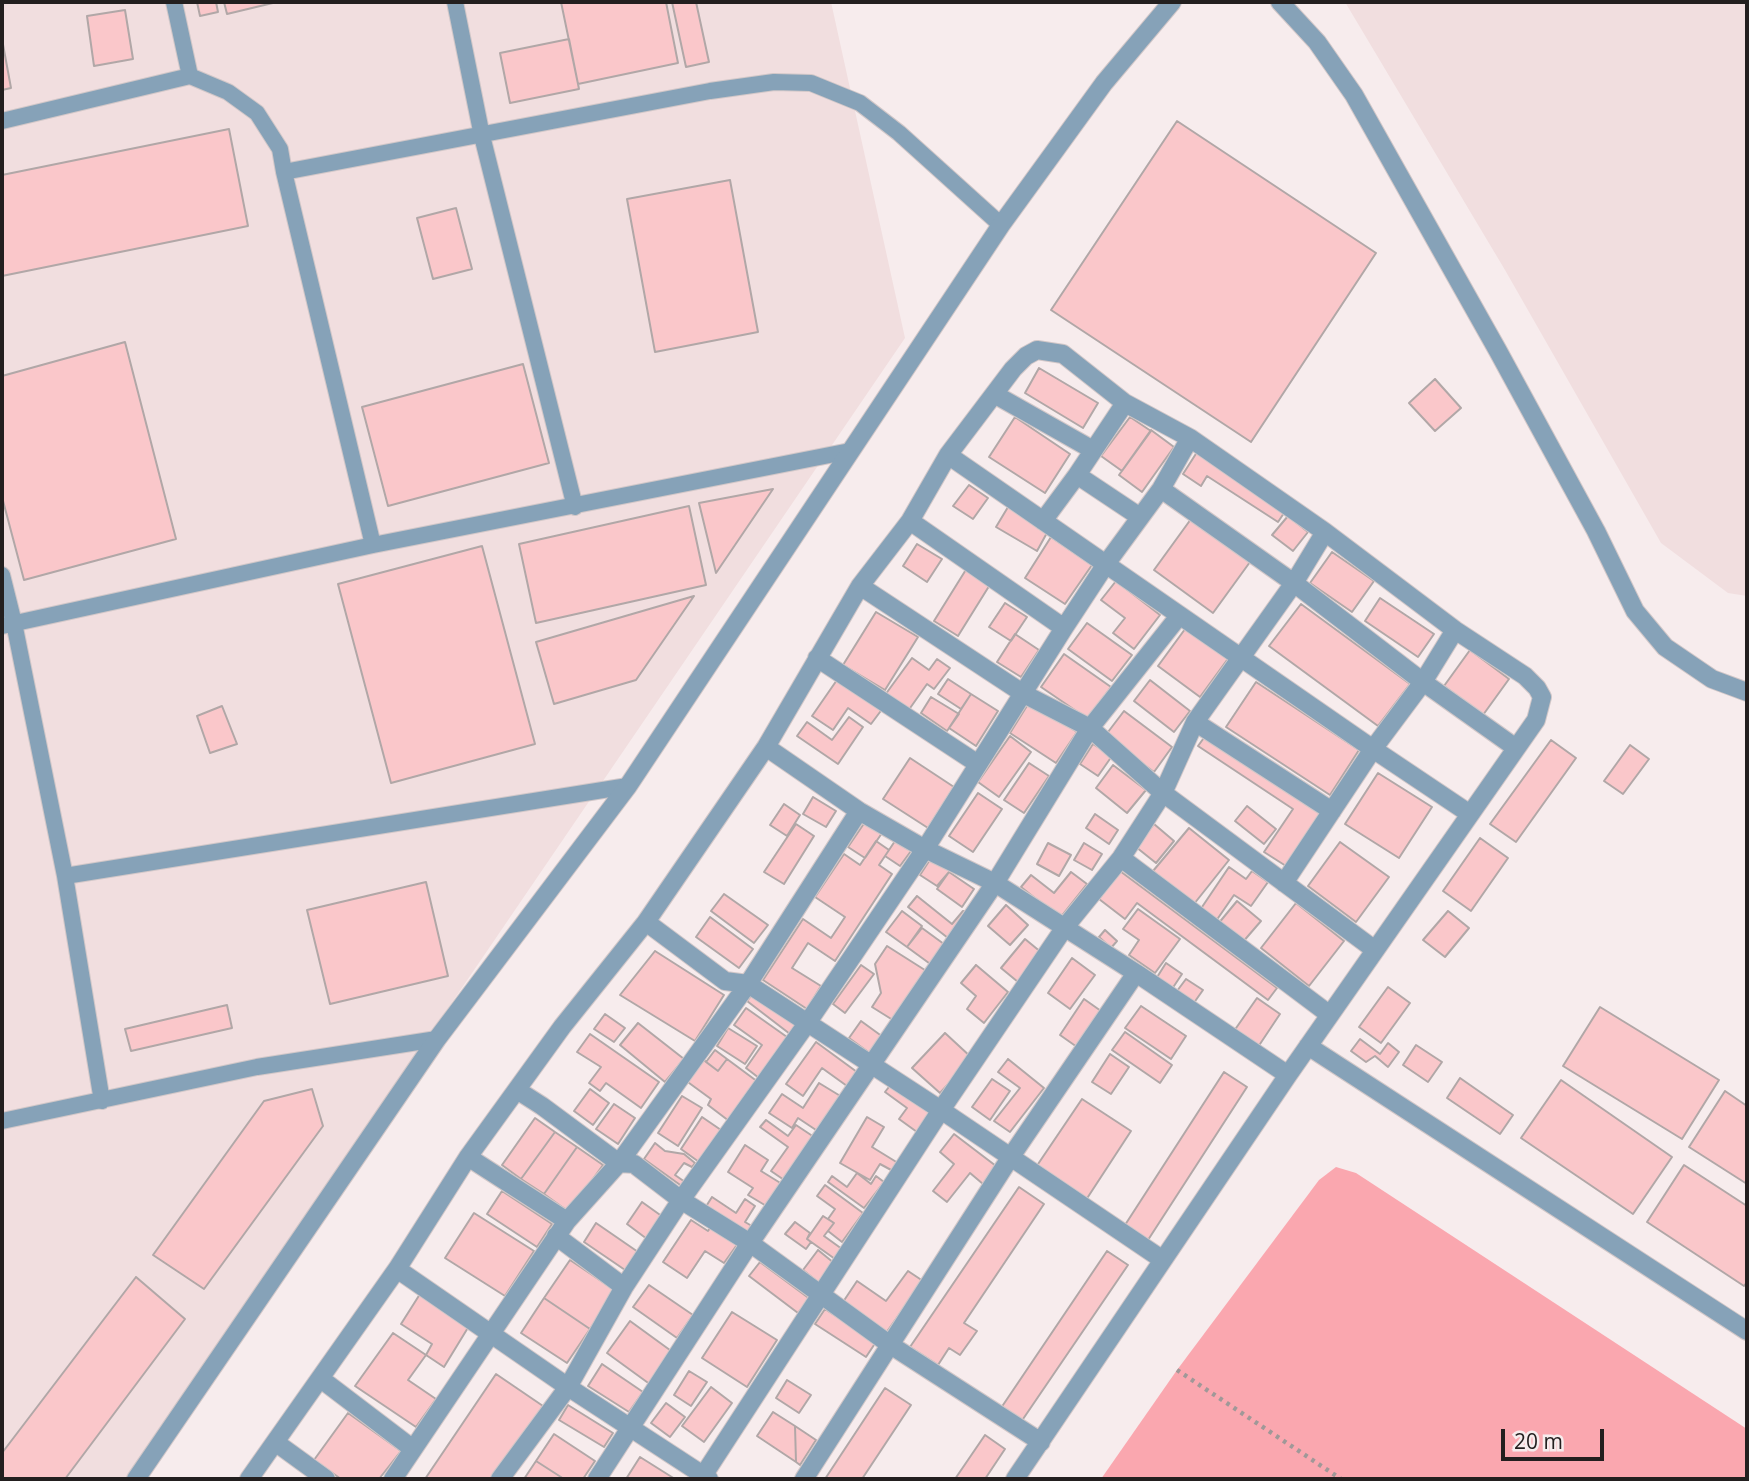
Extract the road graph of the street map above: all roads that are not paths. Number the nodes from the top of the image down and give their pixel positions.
1 (174, 2) edge
2 (455, 2) edge
3 (1172, 2) edge
4 (1280, 2) edge
5 (190, 76) junction
6 (2, 121) edge
7 (482, 136) junction
8 (284, 172) junction
9 (1001, 225) junction
10 (994, 394) junction
11 (1125, 403) junction
12 (1190, 438) junction
13 (1093, 450) junction
14 (850, 452) junction
15 (948, 455) junction
16 (1077, 475) junction
17 (1161, 489) junction
18 (575, 507) junction
19 (1140, 517) junction
20 (1043, 520) junction
21 (910, 521) junction
22 (1325, 532) junction
23 (373, 545) junction
24 (1106, 564) junction
25 (2, 575) edge
26 (1294, 583) junction
27 (860, 586) junction
28 (1179, 616) junction
29 (8, 624) edge
30 (1064, 628) junction
31 (1455, 630) junction
32 (1240, 657) junction
33 (817, 658) junction
34 (1423, 682) junction
35 (1747, 692) edge
36 (1024, 694) junction
37 (1195, 722) junction
38 (1090, 728) junction
39 (766, 747) junction
40 (1517, 748) junction
41 (1373, 749) junction
42 (978, 764) junction
43 (628, 786) junction
44 (1163, 793) junction
45 (859, 811) junction
46 (1332, 811) junction
47 (1470, 814) junction
48 (925, 849) junction
49 (1121, 859) junction
50 (65, 876) junction
51 (995, 883) junction
52 (1284, 883) junction
53 (646, 922) junction
54 (1065, 927) junction
55 (1375, 950) junction
56 (1136, 973) junction
57 (748, 984) junction
58 (1330, 1015) junction
59 (808, 1022) junction
60 (437, 1039) junction
61 (1308, 1046) junction
62 (871, 1065) junction
63 (1288, 1075) junction
64 (517, 1090) junction
65 (103, 1101) junction
66 (941, 1110) junction
67 (2, 1121) edge
68 (468, 1157) junction
69 (1010, 1157) junction
70 (619, 1163) junction
71 (681, 1200) junction
72 (567, 1221) junction
73 (556, 1236) junction
74 (751, 1243) junction
75 (1163, 1260) junction
76 (397, 1269) junction
77 (624, 1287) junction
78 (819, 1295) junction
79 (1747, 1331) edge
80 (490, 1333) junction
81 (888, 1344) junction
82 (321, 1380) junction
83 (568, 1387) junction
84 (630, 1430) junction
85 (275, 1442) junction
86 (1041, 1442) junction
87 (413, 1449) junction
88 (704, 1478) edge
89 (136, 1479) edge
90 (249, 1479) edge
91 (326, 1479) edge
92 (393, 1479) edge
93 (500, 1479) edge
94 (597, 1479) edge
95 (804, 1479) edge
96 (1016, 1479) edge

1 - 5 lane
2 - 7 lane
3 - 9 street
4 - 35 street
5 - 6 lane
5 - 8 lane
7 - 8 lane
7 - 9 lane
7 - 18 lane
8 - 23 lane
9 - 14 street
10 - 11 street
10 - 13 street
10 - 15 street
11 - 12 street
11 - 13 street
12 - 17 street
12 - 22 street
13 - 16 street
14 - 18 lane
14 - 43 street
15 - 20 street
15 - 21 street
16 - 19 street
16 - 20 street
17 - 19 street
17 - 26 street
18 - 23 lane
19 - 24 street
20 - 24 street
21 - 27 street
21 - 30 street
22 - 26 street
22 - 31 street
23 - 29 lane
24 - 28 street
24 - 30 street
25 - 29 lane
26 - 32 street
26 - 34 street
27 - 33 street
27 - 36 street
28 - 32 street
28 - 38 street
29 - 50 lane
30 - 36 street
31 - 34 street
31 - 40 street
32 - 37 street
32 - 41 street
33 - 39 street
33 - 42 street
34 - 40 street
34 - 41 street
36 - 38 street
36 - 42 street
37 - 44 street
37 - 46 street
38 - 44 street
38 - 51 street
39 - 45 street
39 - 53 street
40 - 47 street
41 - 46 street
41 - 47 street
42 - 48 street
43 - 50 lane
43 - 60 street
44 - 49 street
44 - 52 street
45 - 48 street
45 - 57 street
46 - 52 street
47 - 55 street
48 - 51 street
48 - 59 street
49 - 54 street
49 - 58 street
50 - 65 lane
51 - 54 street
51 - 62 street
52 - 55 street
53 - 57 street
53 - 64 street
54 - 56 street
54 - 66 street
55 - 58 street
56 - 63 street
56 - 69 street
57 - 59 street
57 - 70 street
58 - 61 street
59 - 62 street
59 - 71 street
60 - 65 lane
60 - 89 street
61 - 63 street
61 - 79 street
62 - 66 street
62 - 74 street
63 - 75 street
64 - 68 street
64 - 70 street
65 - 67 lane
66 - 69 street
66 - 78 street
68 - 72 street
68 - 76 street
69 - 75 street
69 - 81 street
70 - 71 street
70 - 72 street
71 - 74 street
71 - 77 street
72 - 73 street
73 - 77 street
73 - 80 street
74 - 78 street
74 - 84 street
75 - 86 street
76 - 80 street
76 - 82 street
77 - 83 street
78 - 81 street
78 - 88 street
80 - 83 street
80 - 87 street
81 - 86 street
81 - 95 street
82 - 85 street
82 - 87 street
83 - 84 street
83 - 93 street
84 - 88 street
84 - 94 street
85 - 90 street
85 - 91 street
86 - 96 street
87 - 92 street

